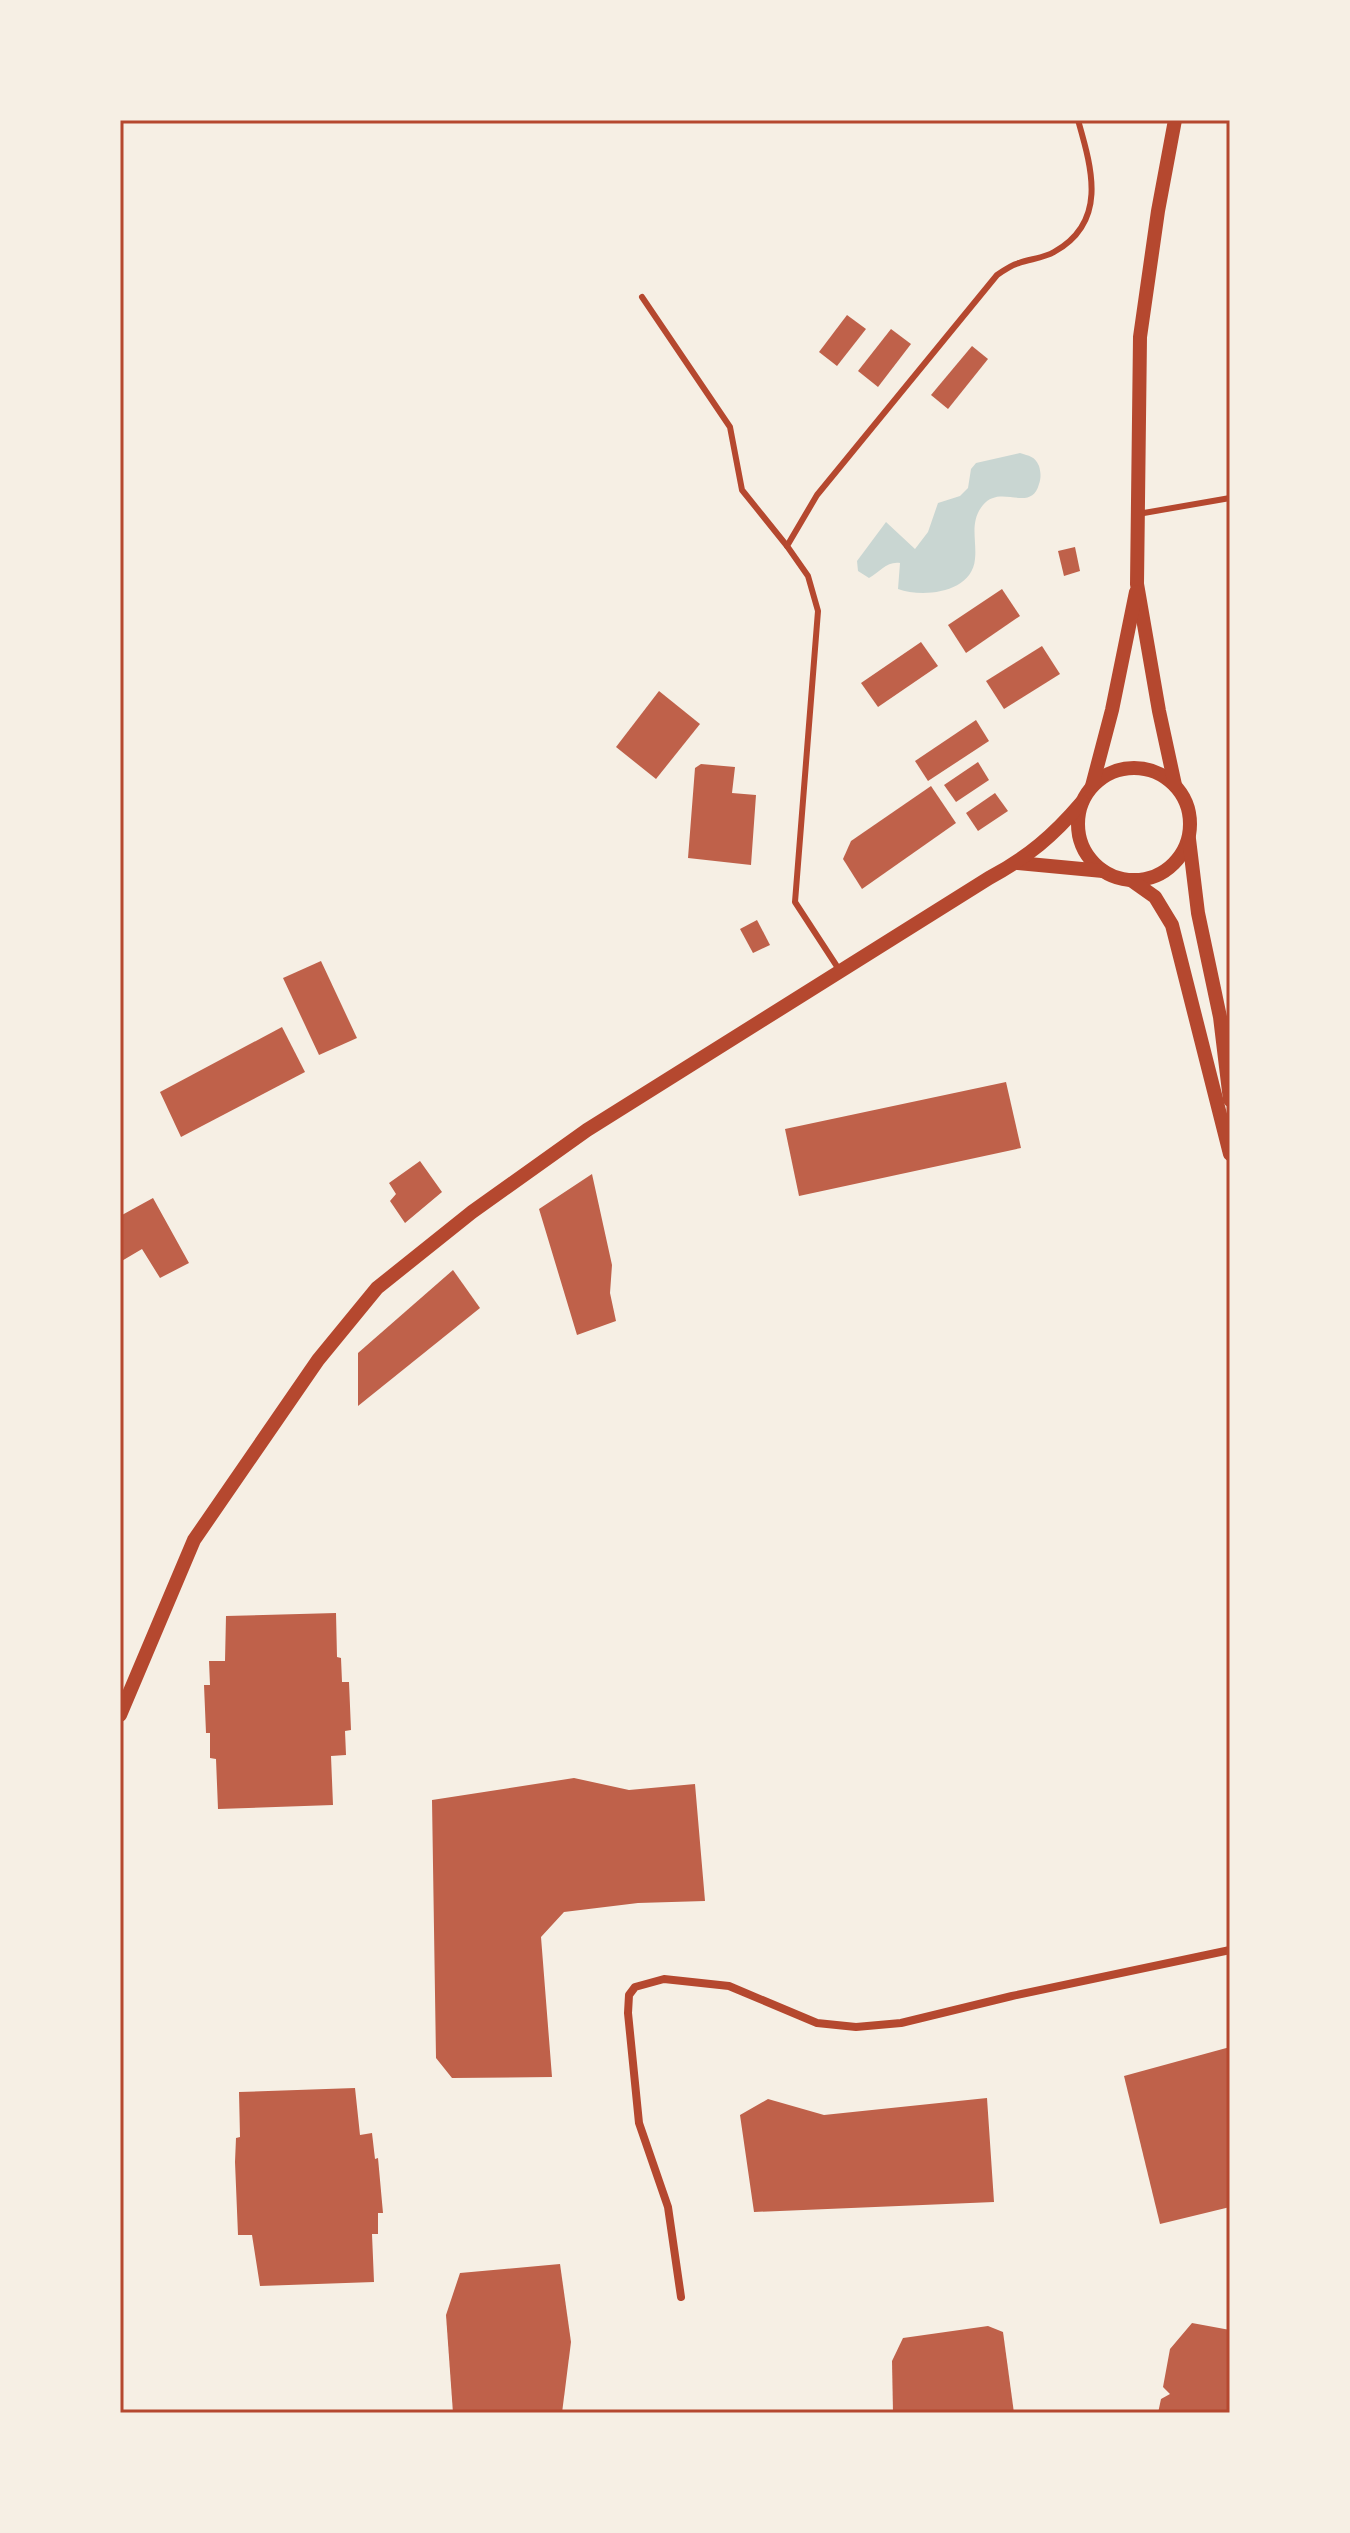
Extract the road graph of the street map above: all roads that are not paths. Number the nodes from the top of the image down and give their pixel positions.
1 (1078, 120) edge
2 (1175, 120) edge
3 (642, 297) dead end
4 (1230, 498) edge
5 (1138, 514) junction
6 (787, 546) junction
7 (1137, 584) junction
8 (1175, 785) junction
9 (1092, 786) junction
10 (1082, 802) junction
11 (1189, 835) junction
12 (1018, 863) junction
13 (1103, 871) junction
14 (1131, 880) junction
15 (840, 971) junction
16 (1230, 1100) edge
17 (1230, 1154) edge
18 (120, 1715) edge
19 (1230, 1950) edge
20 (681, 2297) dead end

1 - 6 lane
2 - 5 street
3 - 6 lane
4 - 5 lane
5 - 7 street
6 - 15 lane
7 - 8 street
7 - 9 street
8 - 9 street
8 - 11 street
9 - 10 street
10 - 12 street
10 - 13 street
11 - 14 street
11 - 16 street
12 - 13 street
12 - 15 street
13 - 14 street
14 - 17 street
15 - 18 street
19 - 20 street

